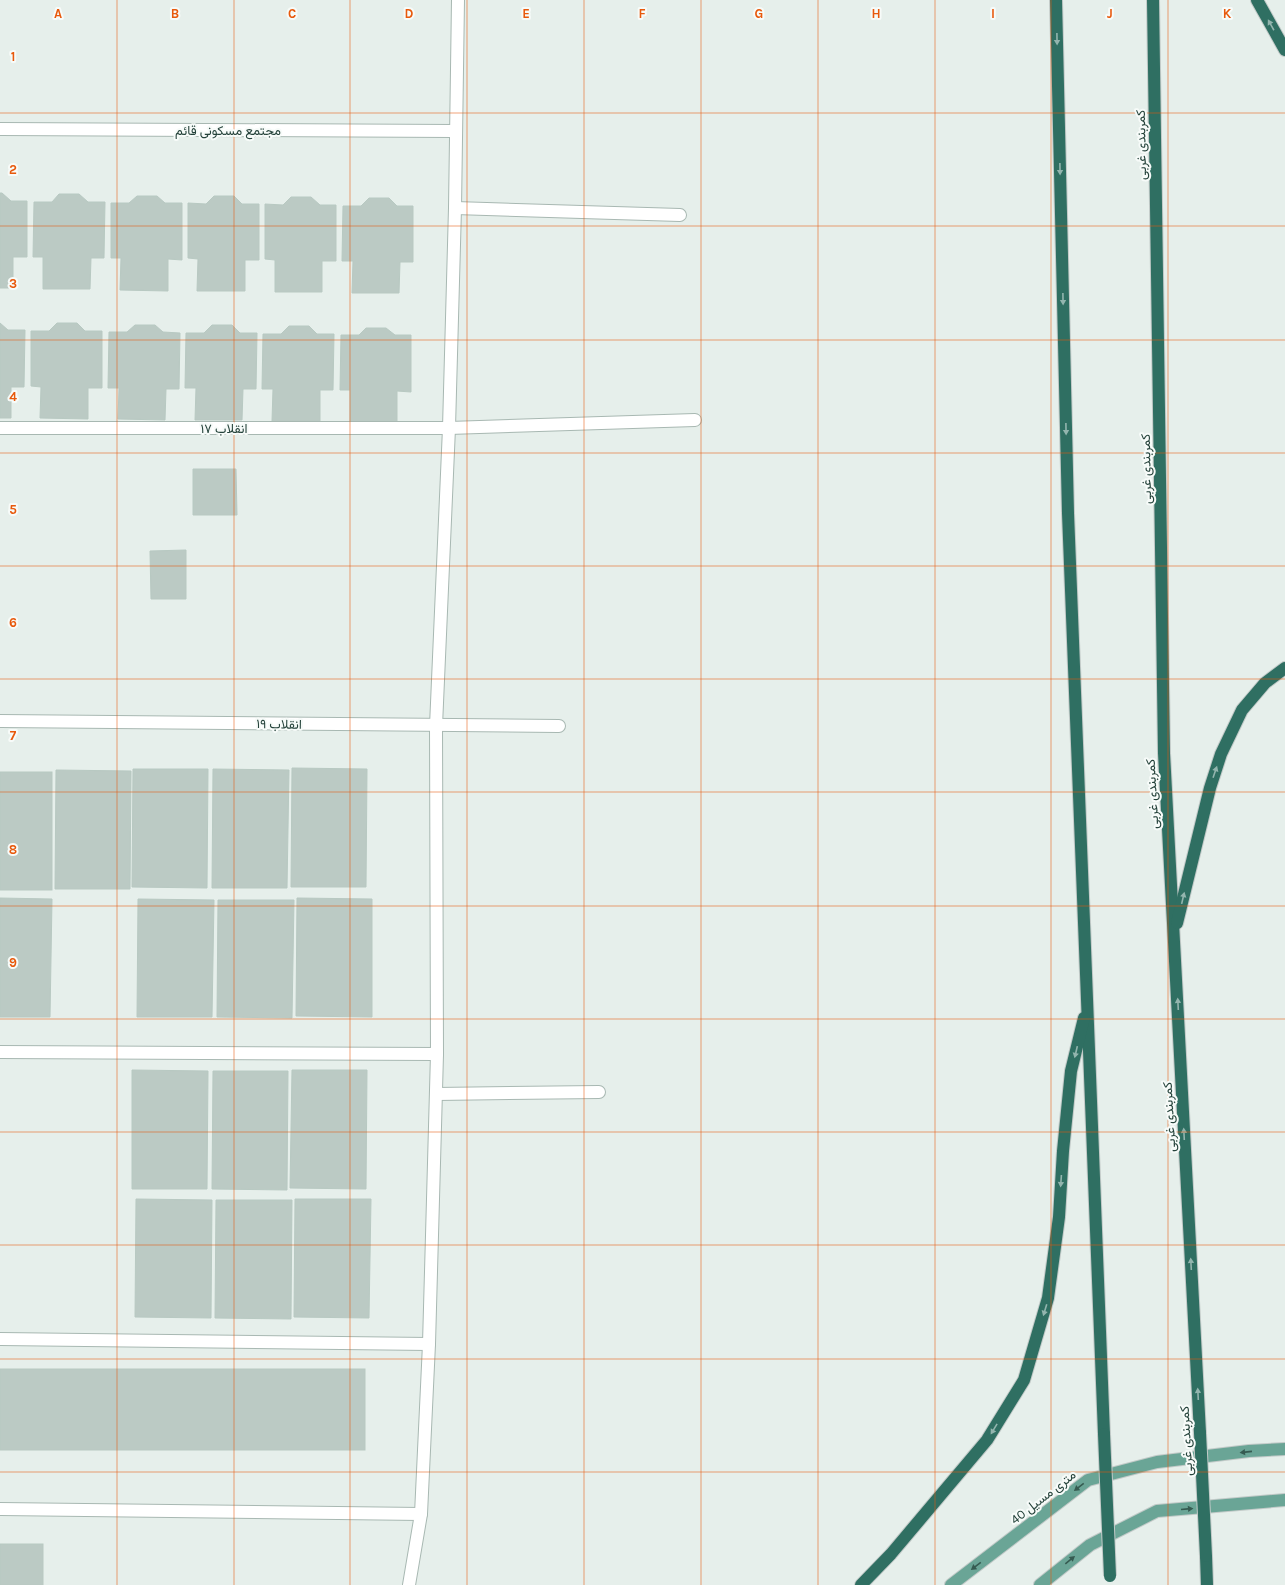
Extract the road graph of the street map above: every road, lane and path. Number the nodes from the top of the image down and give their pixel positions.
1 (458, 0) edge
2 (1056, 0) edge
3 (1153, 0) edge
4 (1257, 0) edge
5 (1285, 50) edge
6 (0, 129) edge
7 (455, 131) junction
8 (454, 208) junction
9 (680, 215) dead end
10 (695, 420) dead end
11 (0, 428) edge
12 (449, 428) junction
13 (1285, 668) edge
14 (0, 721) edge
15 (436, 726) junction
16 (558, 726) dead end
17 (1174, 936) junction
18 (1088, 1001) junction
19 (0, 1052) edge
20 (437, 1054) junction
21 (599, 1092) dead end
22 (436, 1094) junction
23 (0, 1339) edge
24 (429, 1344) junction
25 (1285, 1449) edge
26 (1285, 1500) edge
27 (0, 1509) edge
28 (421, 1514) junction
29 (1110, 1580) edge
30 (409, 1585) edge
31 (861, 1585) edge
32 (951, 1585) edge
33 (1040, 1585) edge
34 (1207, 1585) edge

1 - 7 street
2 -> 18 highway
3 - 17 highway, کمربندی غربی
5 -> 4 highway
6 - 7 street, مجتمع مسکونی قائم
7 - 8 street
8 - 9 street
8 - 12 street
10 - 12 street, انقلاب ۱۷
11 - 12 street, انقلاب ۱۷
12 - 15 street
17 -> 13 highway
14 - 15 street, انقلاب ۱۹
15 - 16 street, انقلاب ۱۹
15 - 20 street
34 -> 17 highway, کمربندی غربی, bridge
18 - 29 highway, bridge
18 -> 31 highway
19 - 20 street
20 - 22 street
21 - 22 street
22 - 24 street
23 - 24 street
24 - 28 street
25 -> 32 main road, 40 متری مسیل
33 -> 26 main road
27 - 28 street
28 - 30 street

